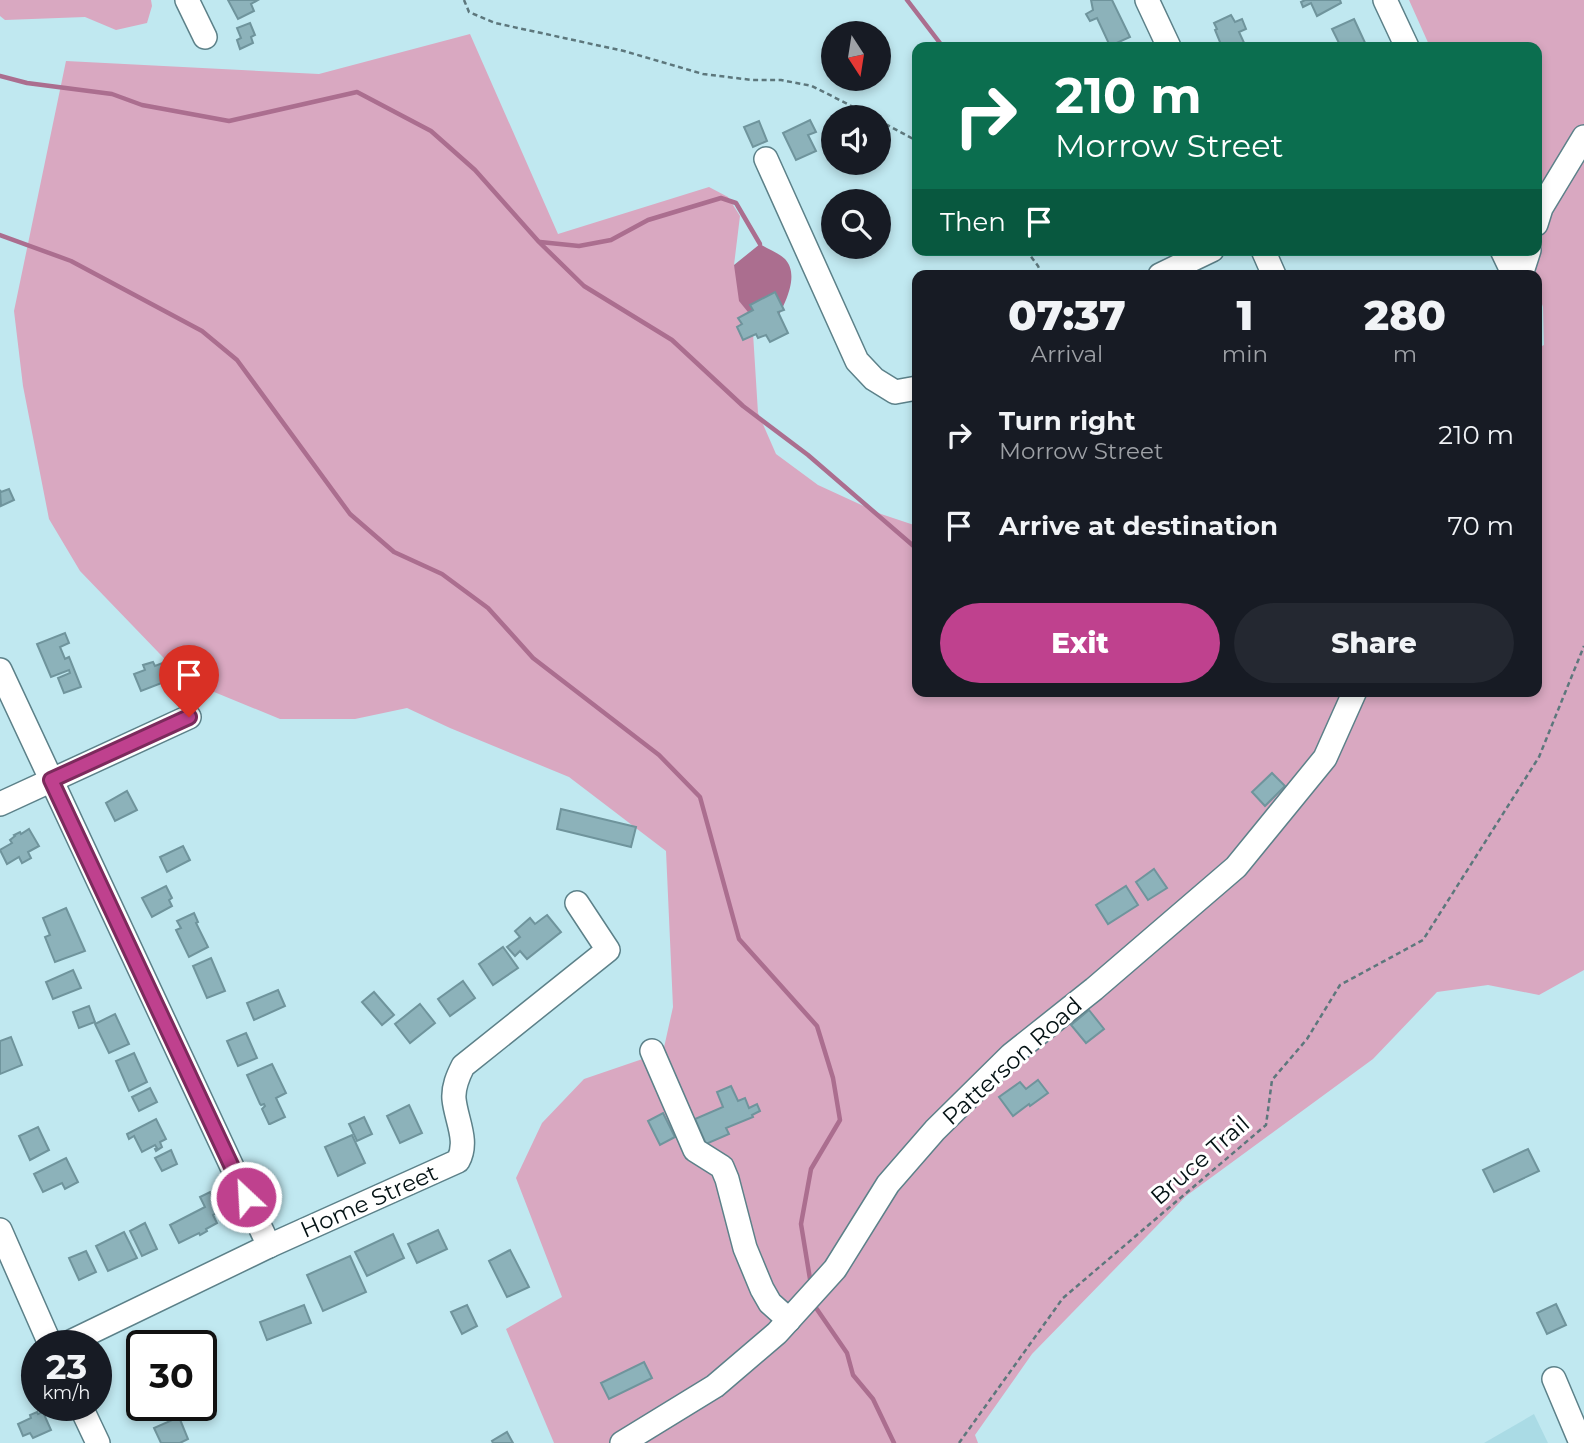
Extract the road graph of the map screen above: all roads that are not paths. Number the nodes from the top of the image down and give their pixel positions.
1 (187, 0) edge
2 (1147, 0) edge
3 (1385, 0) edge
4 (205, 37) dead end
5 (1167, 42) edge
6 (1404, 42) edge
7 (1584, 137) edge
8 (766, 159) dead end
9 (1542, 206) edge
10 (1200, 256) edge
11 (1170, 270) edge
12 (912, 389) edge
13 (0, 670) edge
14 (1352, 697) edge
15 (189, 717) dead end
16 (51, 780) junction
17 (0, 804) edge
18 (577, 903) dead end
19 (652, 1051) dead end
20 (0, 1230) edge
21 (269, 1246) junction
22 (7, 1265) edge
23 (789, 1320) junction
24 (42, 1330) edge
25 (95, 1330) edge
26 (1554, 1379) dead end
27 (88, 1421) edge
28 (98, 1443) edge
29 (622, 1443) edge
30 (1581, 1443) edge

1 - 4 street
2 - 5 street
3 - 6 street
7 - 9 street
8 - 12 street
10 - 11 street
13 - 16 street
14 - 23 street, Patterson Road
15 - 16 street
16 - 17 street
16 - 21 street
18 - 21 street, Home Street
19 - 23 street
20 - 22 street
21 - 25 street, Home Street
22 - 24 street
23 - 29 street, Patterson Road
26 - 30 street
27 - 28 street

